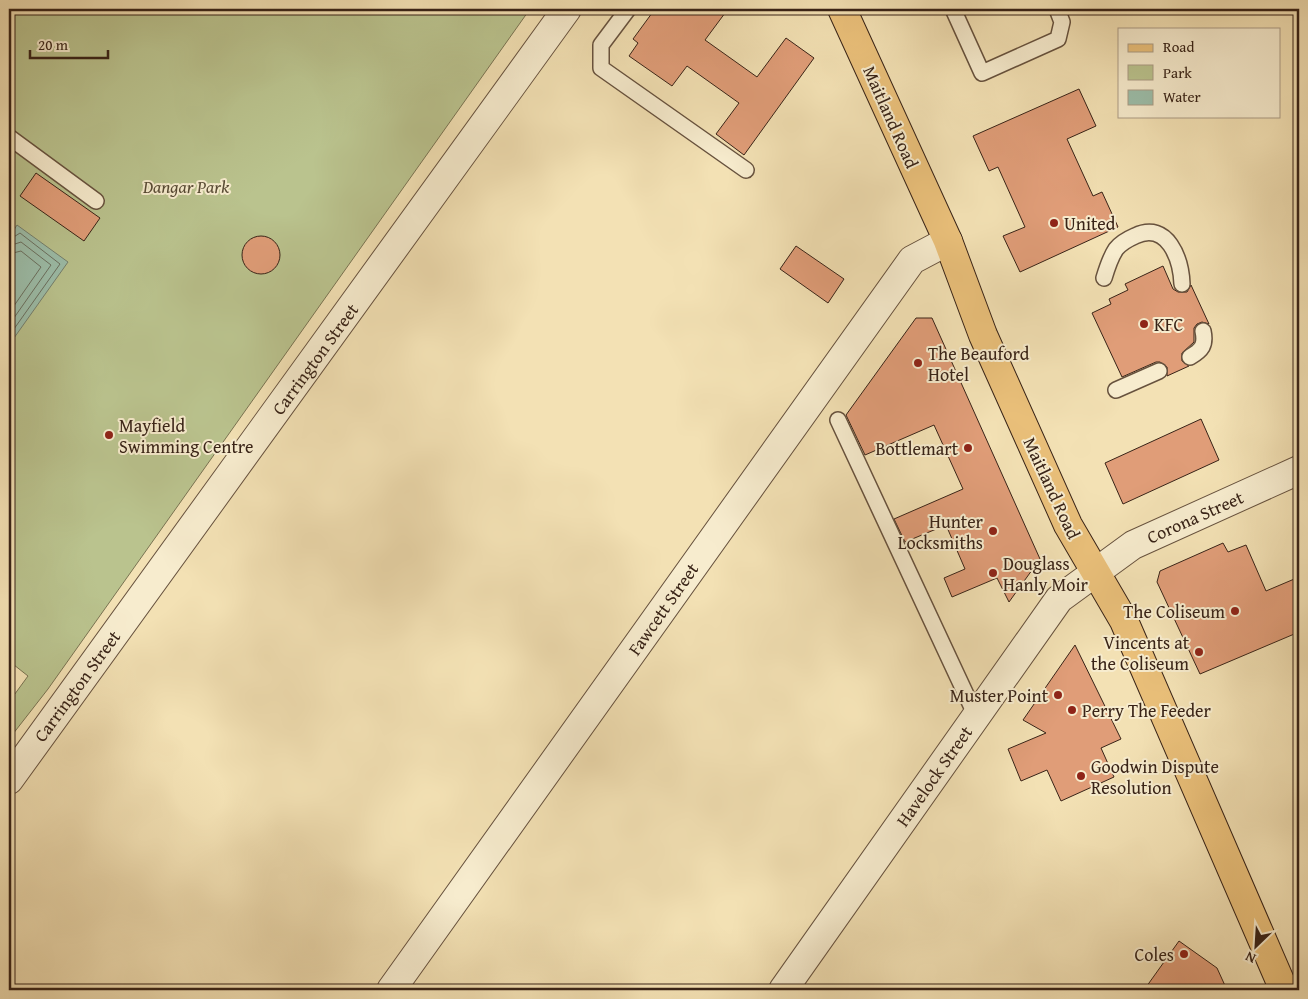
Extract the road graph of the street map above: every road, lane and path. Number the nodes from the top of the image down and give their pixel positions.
1 (567, 9) edge
2 (628, 9) edge
3 (842, 9) edge
4 (953, 9) edge
5 (1057, 9) edge
6 (9, 137) edge
7 (746, 170) dead end
8 (96, 201) dead end
9 (948, 241) junction
10 (1104, 278) dead end
11 (1182, 284) dead end
12 (1204, 331) dead end
13 (1190, 357) dead end
14 (1159, 371) dead end
15 (1116, 390) dead end
16 (838, 420) dead end
17 (1299, 470) edge
18 (1095, 572) junction
19 (976, 716) junction
20 (9, 780) edge
21 (391, 990) edge
22 (783, 990) edge
23 (1284, 990) edge

1 - 20 street, Carrington Street
2 - 7 lane
3 - 9 main road, Maitland Road
4 - 5 lane
6 - 8 lane
9 - 18 main road, Maitland Road
9 - 21 street, Fawcett Street
10 - 11 lane
12 - 13 lane
14 - 15 lane
16 - 19 lane
17 - 18 street, Corona Street
18 - 19 street, Havelock Street
18 - 23 main road, Maitland Road
19 - 22 street, Havelock Street

